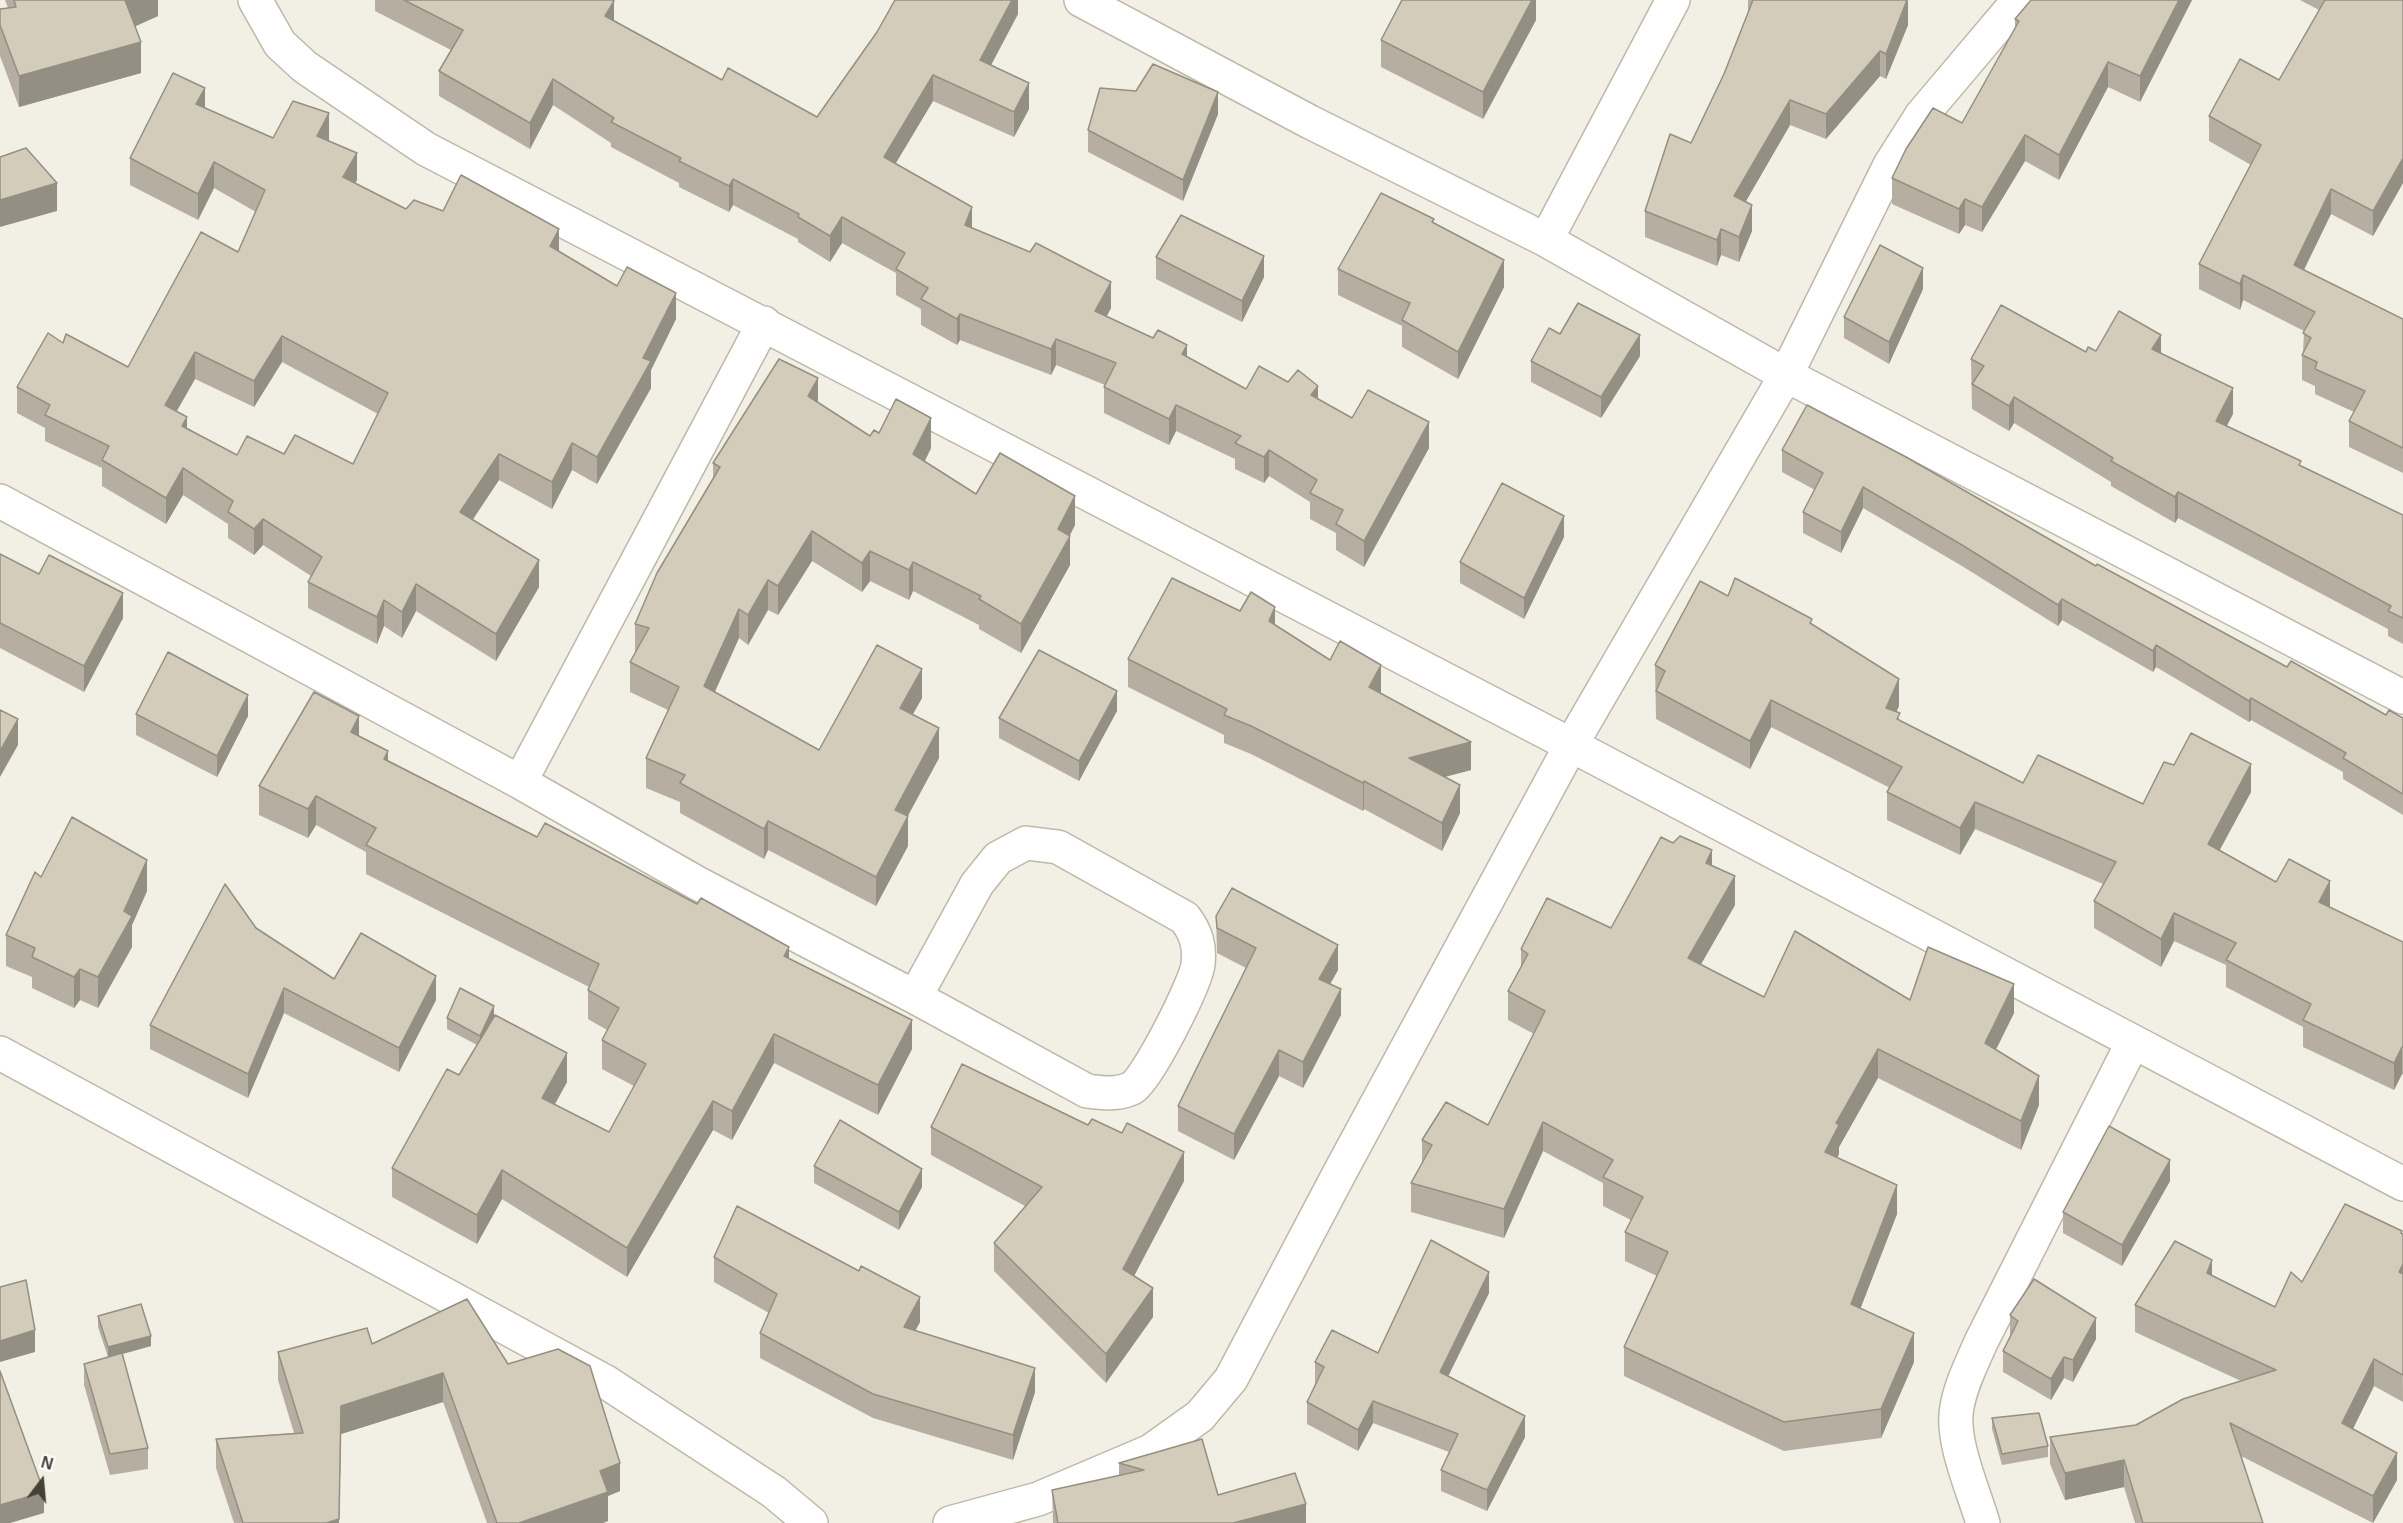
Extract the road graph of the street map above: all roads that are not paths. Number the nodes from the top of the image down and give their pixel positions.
1 (1081, 0) edge
2 (1673, 0) edge
3 (2019, 0) edge
4 (267, 5) edge
5 (1546, 240) junction
6 (764, 323) junction
7 (1786, 375) junction
8 (0, 501) edge
9 (2403, 697) edge
10 (1571, 745) junction
11 (520, 782) junction
12 (915, 997) junction
13 (2133, 1042) junction
14 (0, 1053) edge
15 (2403, 1184) edge
16 (811, 1523) edge
17 (950, 1523) edge
18 (1983, 1523) edge

1 - 5 street
2 - 5 street
3 - 7 street
4 - 6 street
5 - 7 street
6 - 10 street
6 - 11 street
7 - 9 street
7 - 10 street
8 - 11 street
10 - 13 street
10 - 17 street
11 - 12 street
12 - 12 street
13 - 15 street
13 - 18 street
14 - 16 street

